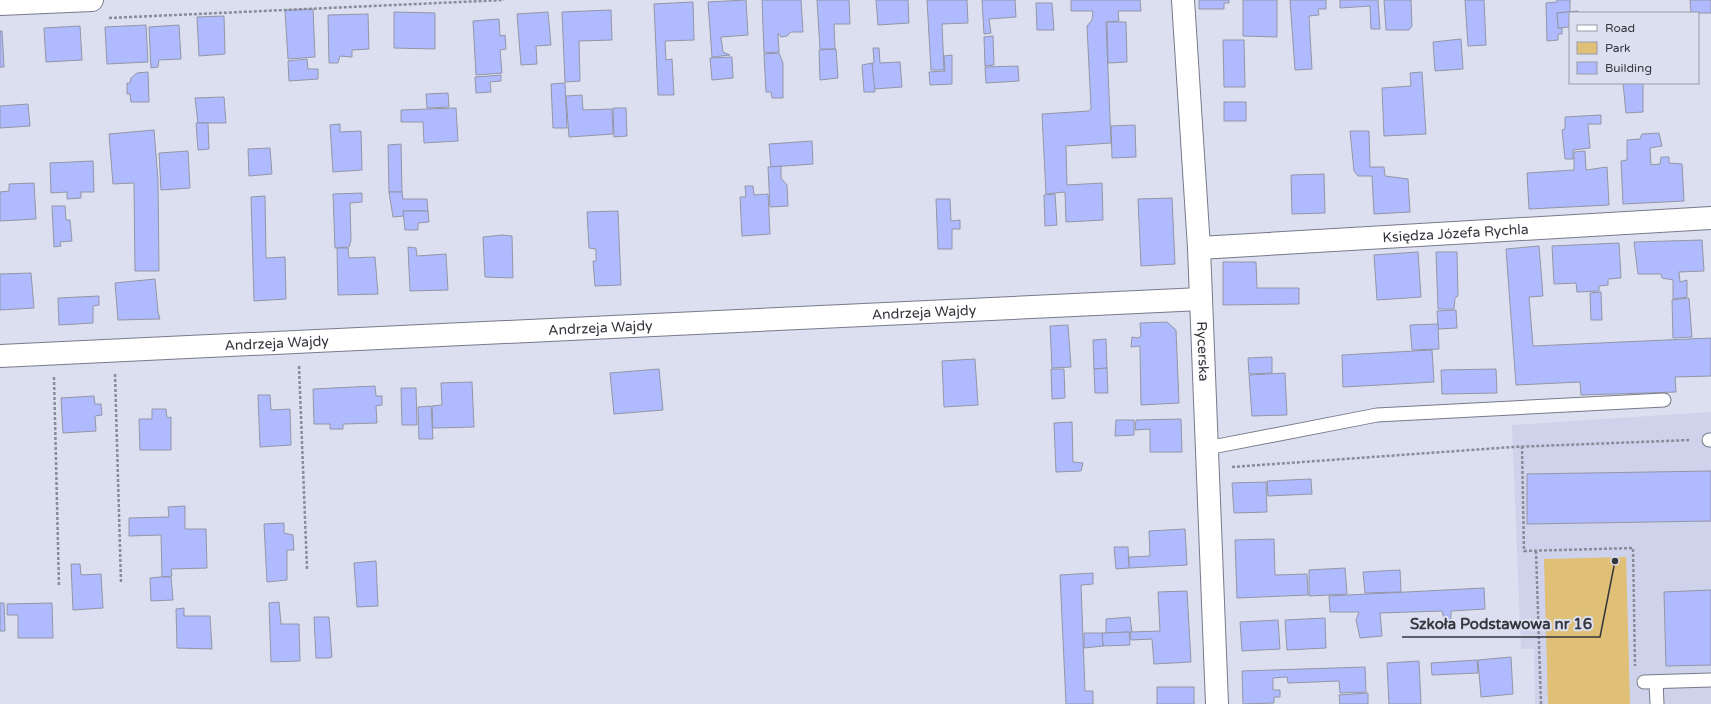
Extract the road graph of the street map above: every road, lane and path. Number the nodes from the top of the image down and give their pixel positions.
1 (92, 0) edge
2 (504, 0) edge
3 (1183, 0) edge
4 (64, 1) edge
5 (0, 4) edge
6 (108, 18) dead end
7 (1711, 218) edge
8 (1199, 248) junction
9 (1201, 300) junction
10 (298, 342) junction
11 (115, 350) junction
12 (54, 353) junction
13 (0, 356) edge
14 (1664, 400) dead end
15 (1710, 440) edge
16 (1522, 446) junction
17 (1216, 447) junction
18 (1536, 551) junction
19 (307, 569) dead end
20 (122, 584) dead end
21 (59, 587) dead end
22 (1645, 679) junction
23 (1711, 680) edge
24 (1217, 704) edge
25 (1541, 704) edge
26 (1657, 704) edge

1 - 4 street
2 - 6 path
3 - 8 street, Rycerska
4 - 5 street
7 - 8 street, Księdza Józefa Rychla
8 - 9 street, Rycerska
9 - 10 street, Andrzeja Wajdy
9 - 17 street, Rycerska
10 - 11 street, Andrzeja Wajdy
10 - 19 path
11 - 12 street, Andrzeja Wajdy
11 - 20 path
12 - 13 street, Andrzeja Wajdy
12 - 21 path
14 - 17 lane
15 - 16 path
16 - 17 path
16 - 18 path
17 - 24 street, Rycerska
18 - 22 path
18 - 25 path
22 - 23 lane
22 - 26 lane

